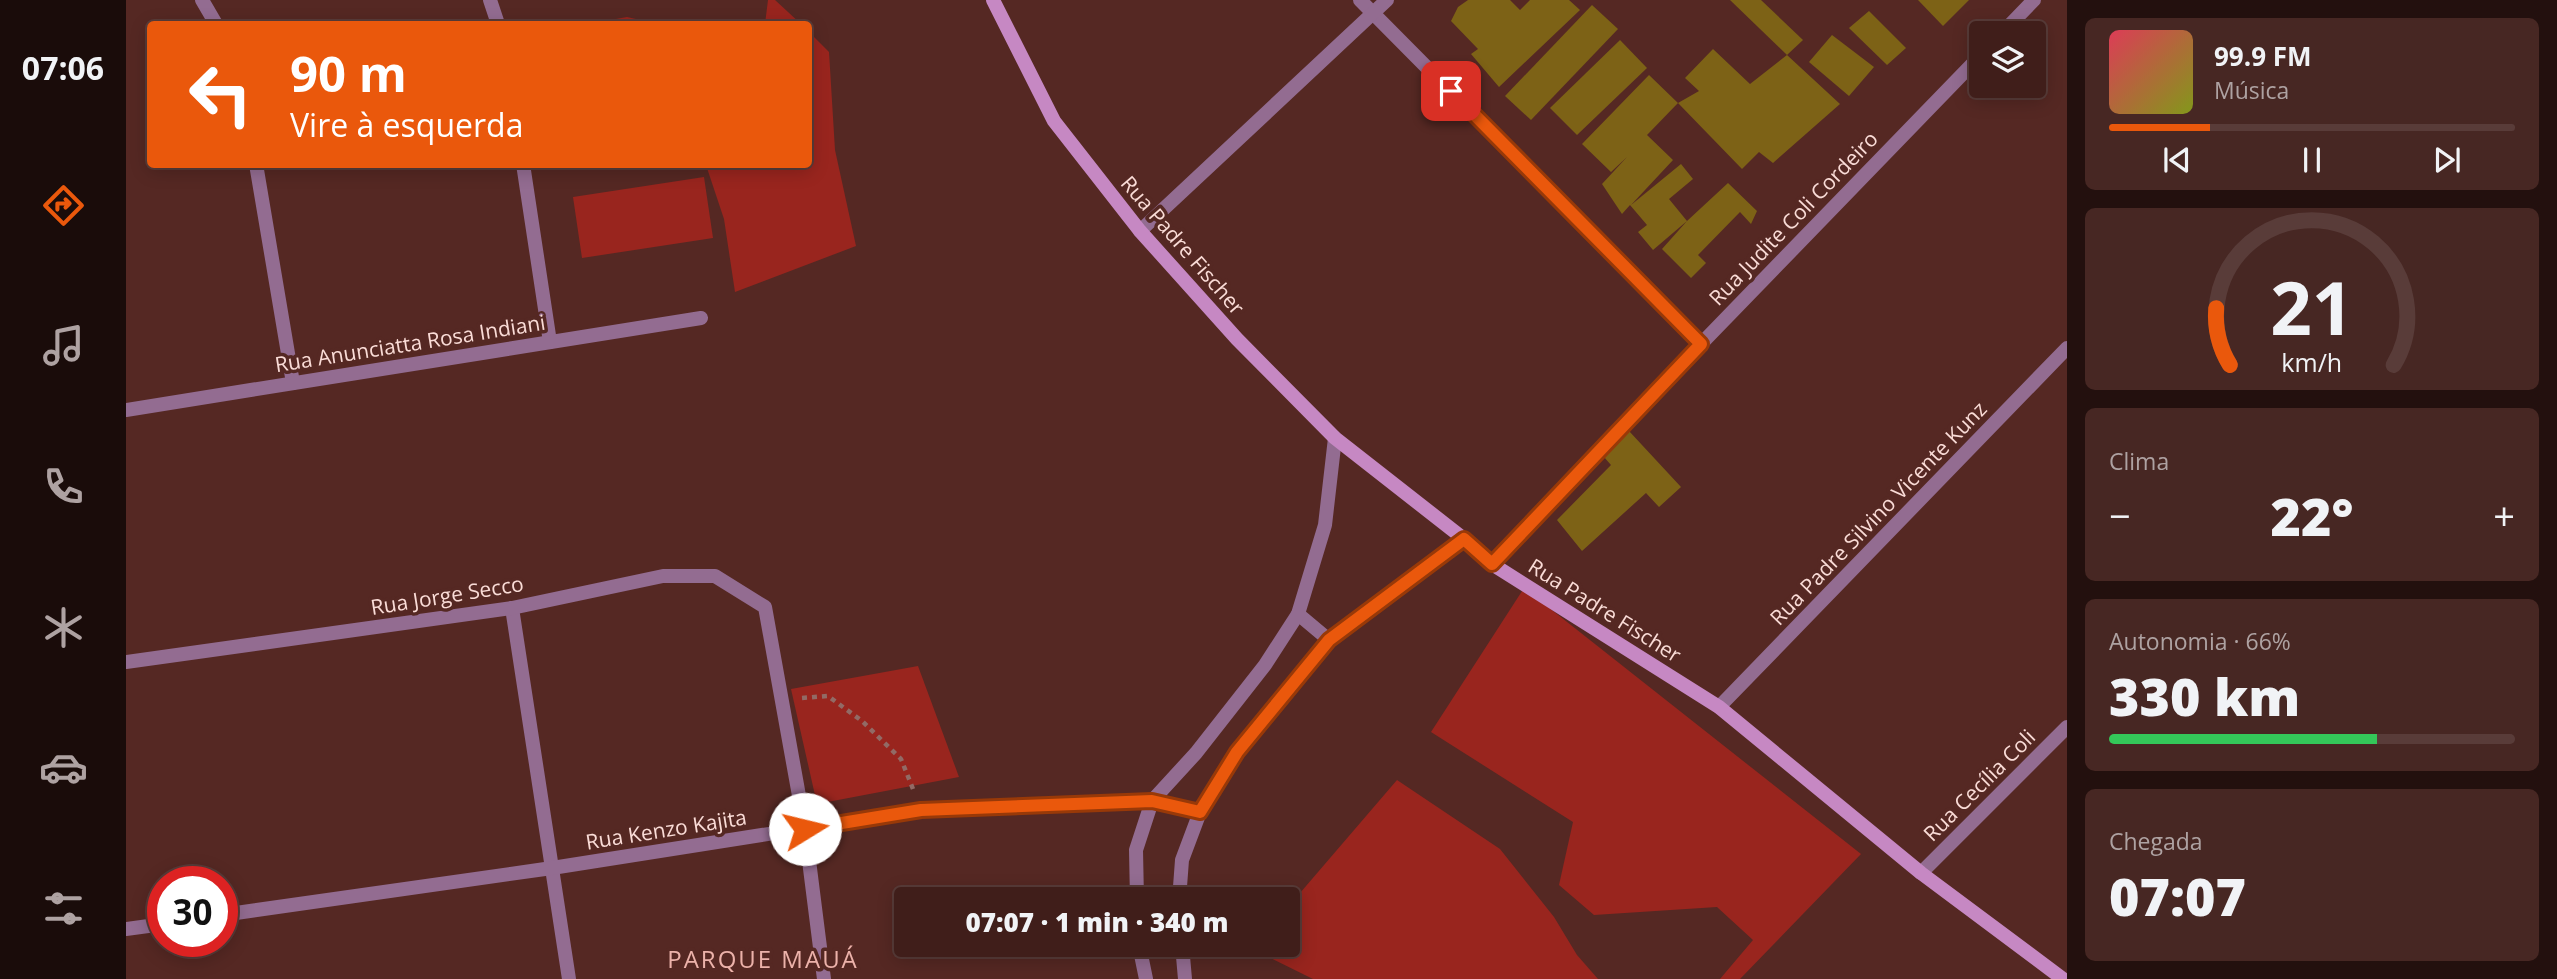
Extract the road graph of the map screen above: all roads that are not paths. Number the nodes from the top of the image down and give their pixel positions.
1 (202, 0) edge
2 (490, 0) edge
3 (993, 0) edge
4 (1360, 0) edge
5 (1387, 0) edge
6 (2034, 0) edge
7 (1374, 13) junction
8 (214, 21) edge
9 (497, 21) edge
10 (2014, 21) edge
11 (1969, 67) edge
12 (257, 168) edge
13 (524, 168) edge
14 (1140, 231) junction
15 (701, 318) dead end
16 (550, 342) junction
17 (1701, 344) junction
18 (2067, 348) edge
19 (293, 383) junction
20 (126, 410) edge
21 (1335, 438) junction
22 (1464, 539) junction
23 (1492, 564) junction
24 (512, 608) junction
25 (1298, 614) junction
26 (1329, 640) junction
27 (126, 662) edge
28 (1719, 706) junction
29 (2067, 727) edge
30 (1152, 801) junction
31 (1200, 812) junction
32 (805, 829) junction
33 (552, 868) junction
34 (1921, 873) junction
35 (1137, 887) edge
36 (1180, 887) edge
37 (238, 913) edge
38 (147, 926) edge
39 (126, 929) edge
40 (1141, 957) edge
41 (1183, 957) edge
42 (569, 979) edge
43 (824, 979) edge
44 (1146, 979) edge
45 (1185, 979) edge
46 (2063, 979) edge

1 - 8 street
2 - 9 street
3 - 14 main road, Rua Padre Fischer
4 - 7 street
5 - 7 street
6 - 10 street
7 - 14 street
7 - 17 street
11 - 17 street, Rua Judite Coli Cordeiro
12 - 19 street
13 - 16 street
14 - 21 main road, Rua Padre Fischer
15 - 16 street, Rua Anunciatta Rosa Indiani
16 - 19 street, Rua Anunciatta Rosa Indiani
17 - 23 street, Rua Judite Coli Cordeiro
18 - 28 street, Rua Padre Silvino Vicente Kunz
19 - 20 street, Rua Anunciatta Rosa Indiani
21 - 22 main road, Rua Padre Fischer
21 - 25 street
22 - 23 main road, Rua Padre Fischer
22 - 26 street
23 - 28 main road, Rua Padre Fischer
24 - 27 street, Rua Jorge Secco
24 - 32 street, Rua Jorge Secco
24 - 33 street
25 - 26 street
25 - 30 street
26 - 31 street
28 - 34 main road, Rua Padre Fischer
29 - 34 street, Rua Cecília Coli
30 - 31 street, Rua Kenzo Kajita
30 - 32 street, Rua Kenzo Kajita
30 - 35 street
31 - 36 street
32 - 33 street, Rua Kenzo Kajita
32 - 43 street
33 - 37 street, Rua Kenzo Kajita
33 - 42 street
34 - 46 main road, Rua Padre Fischer
38 - 39 street
40 - 44 street
41 - 45 street

